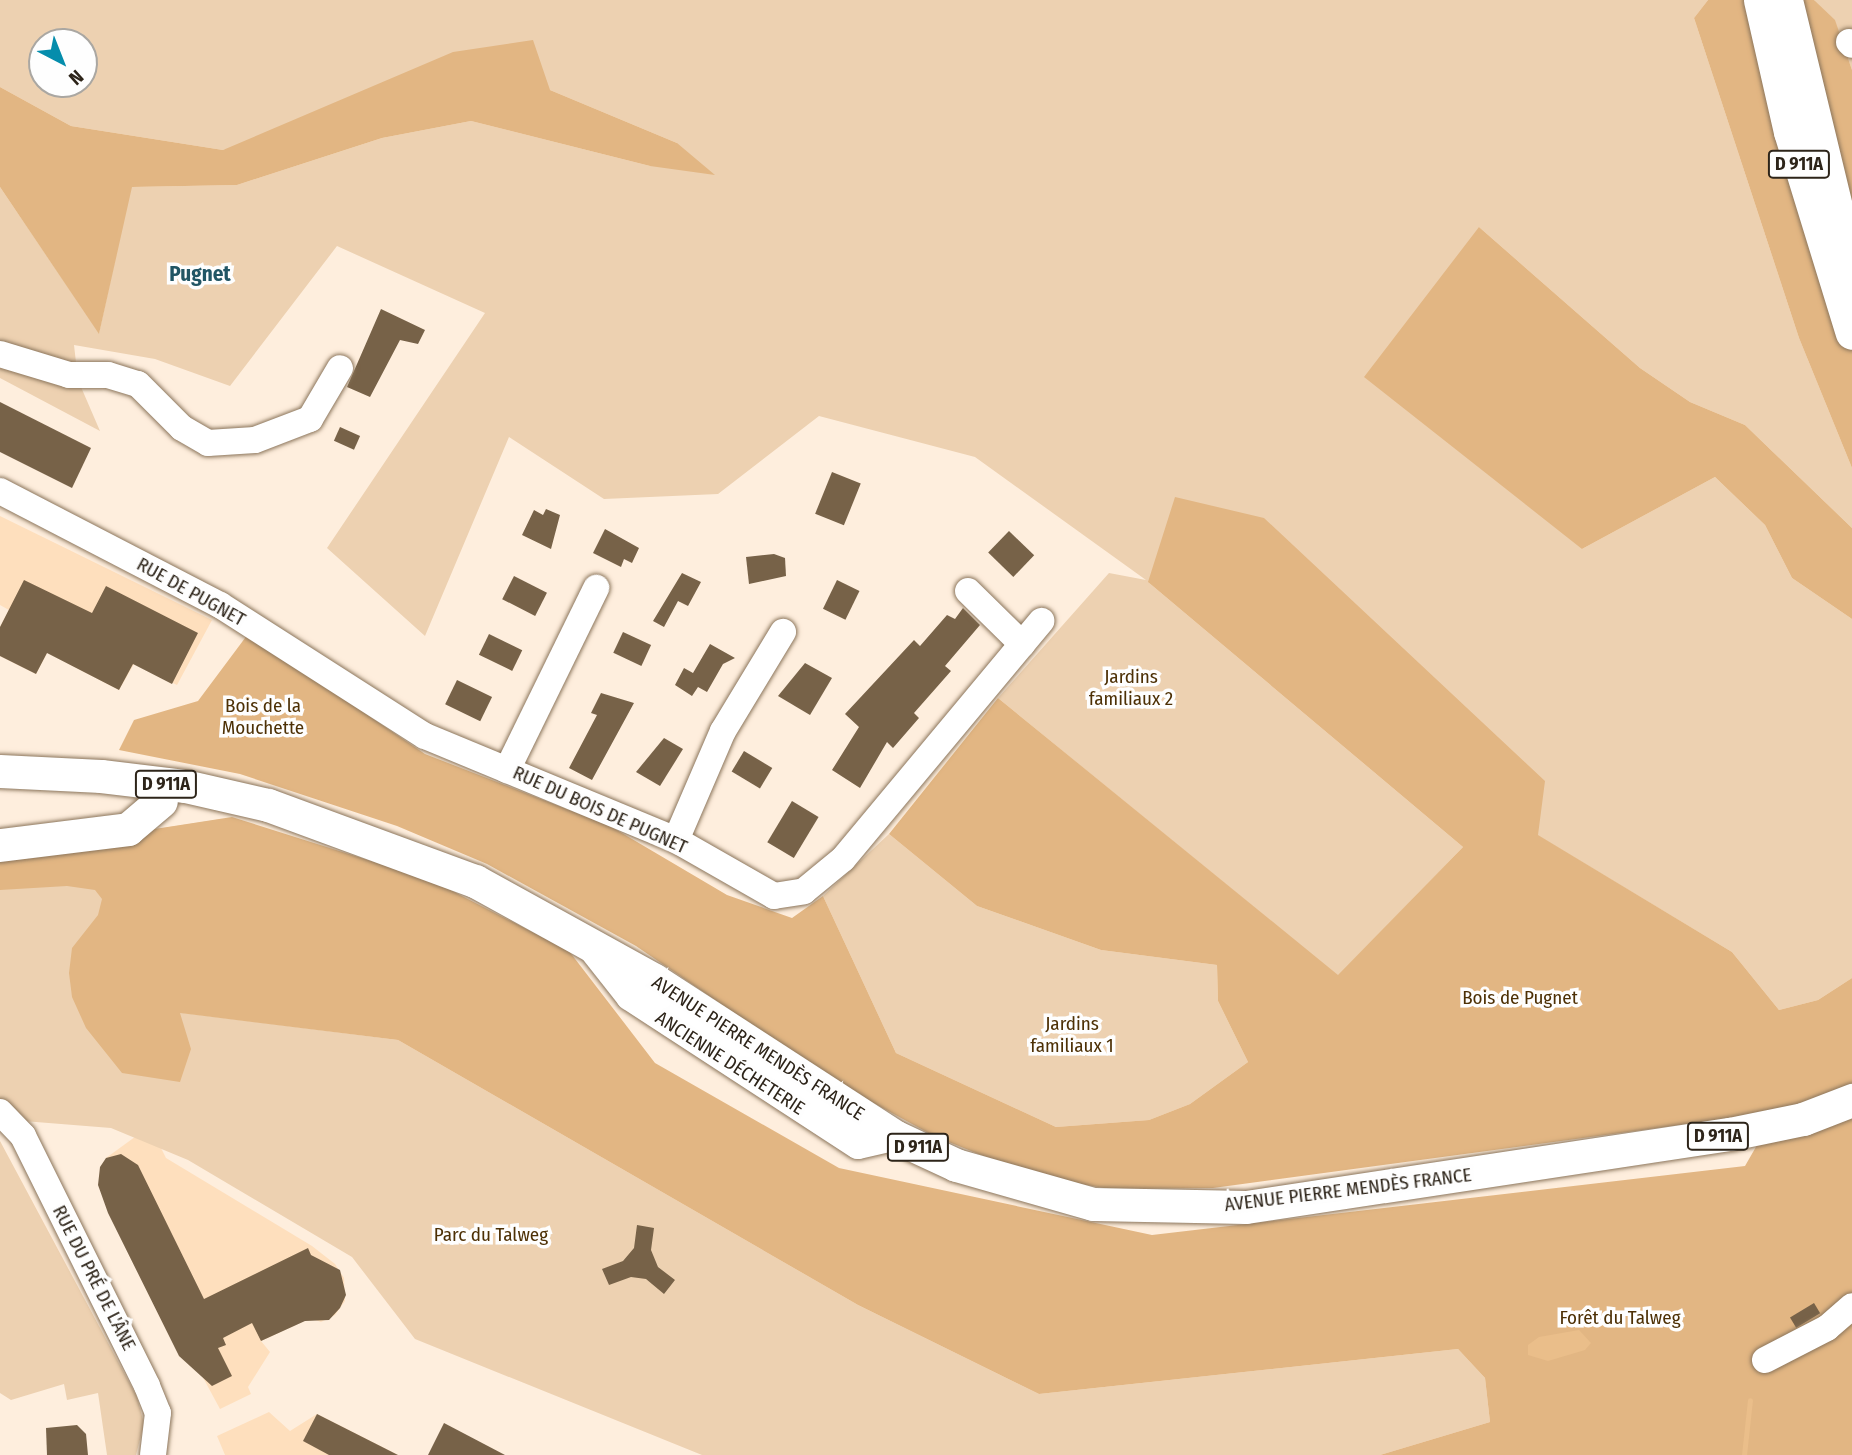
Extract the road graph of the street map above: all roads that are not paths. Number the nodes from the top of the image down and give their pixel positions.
1 (1759, 0) edge
2 (1786, 0) edge
3 (1852, 269) edge
4 (1852, 333) edge
5 (0, 354) edge
6 (340, 368) dead end
7 (0, 491) edge
8 (596, 588) dead end
9 (968, 591) dead end
10 (1041, 621) dead end
11 (783, 632) dead end
12 (1023, 644) junction
13 (376, 703) joint
14 (0, 750) edge
15 (507, 770) junction
16 (0, 771) edge
17 (0, 790) edge
18 (161, 801) junction
19 (326, 826) junction
20 (676, 840) junction
21 (0, 845) edge
22 (1852, 1100) edge
23 (0, 1112) edge
24 (1852, 1118) edge
25 (1582, 1158) junction
26 (1852, 1306) edge
27 (1765, 1360) dead end
28 (153, 1455) edge

1 - 4 main road, D 911A
2 - 3 main road, D 911A
5 - 6 street
7 - 13 street, RUE DE PUGNET
8 - 15 street
9 - 12 street
10 - 12 street, RUE DU BOIS DE PUGNET
11 - 20 street
12 - 20 street, RUE DU BOIS DE PUGNET
13 - 15 street, RUE DU BOIS DE PUGNET
14 - 19 main road
15 - 20 street, RUE DU BOIS DE PUGNET
16 - 19 main road, AVENUE PIERRE MENDÈS FRANCE / D 911A
17 - 18 main road, AVENUE PIERRE MENDÈS FRANCE / D 911A
18 - 19 main road, AVENUE PIERRE MENDÈS FRANCE / D 911A
18 - 21 main road
19 - 25 main road, AVENUE PIERRE MENDÈS FRANCE / D 911A
22 - 25 main road, AVENUE PIERRE MENDÈS FRANCE / D 911A
23 - 28 street, RUE DU PRÉ DE L'ÂNE
24 - 25 main road, AVENUE PIERRE MENDÈS FRANCE / D 911A
26 - 27 street

